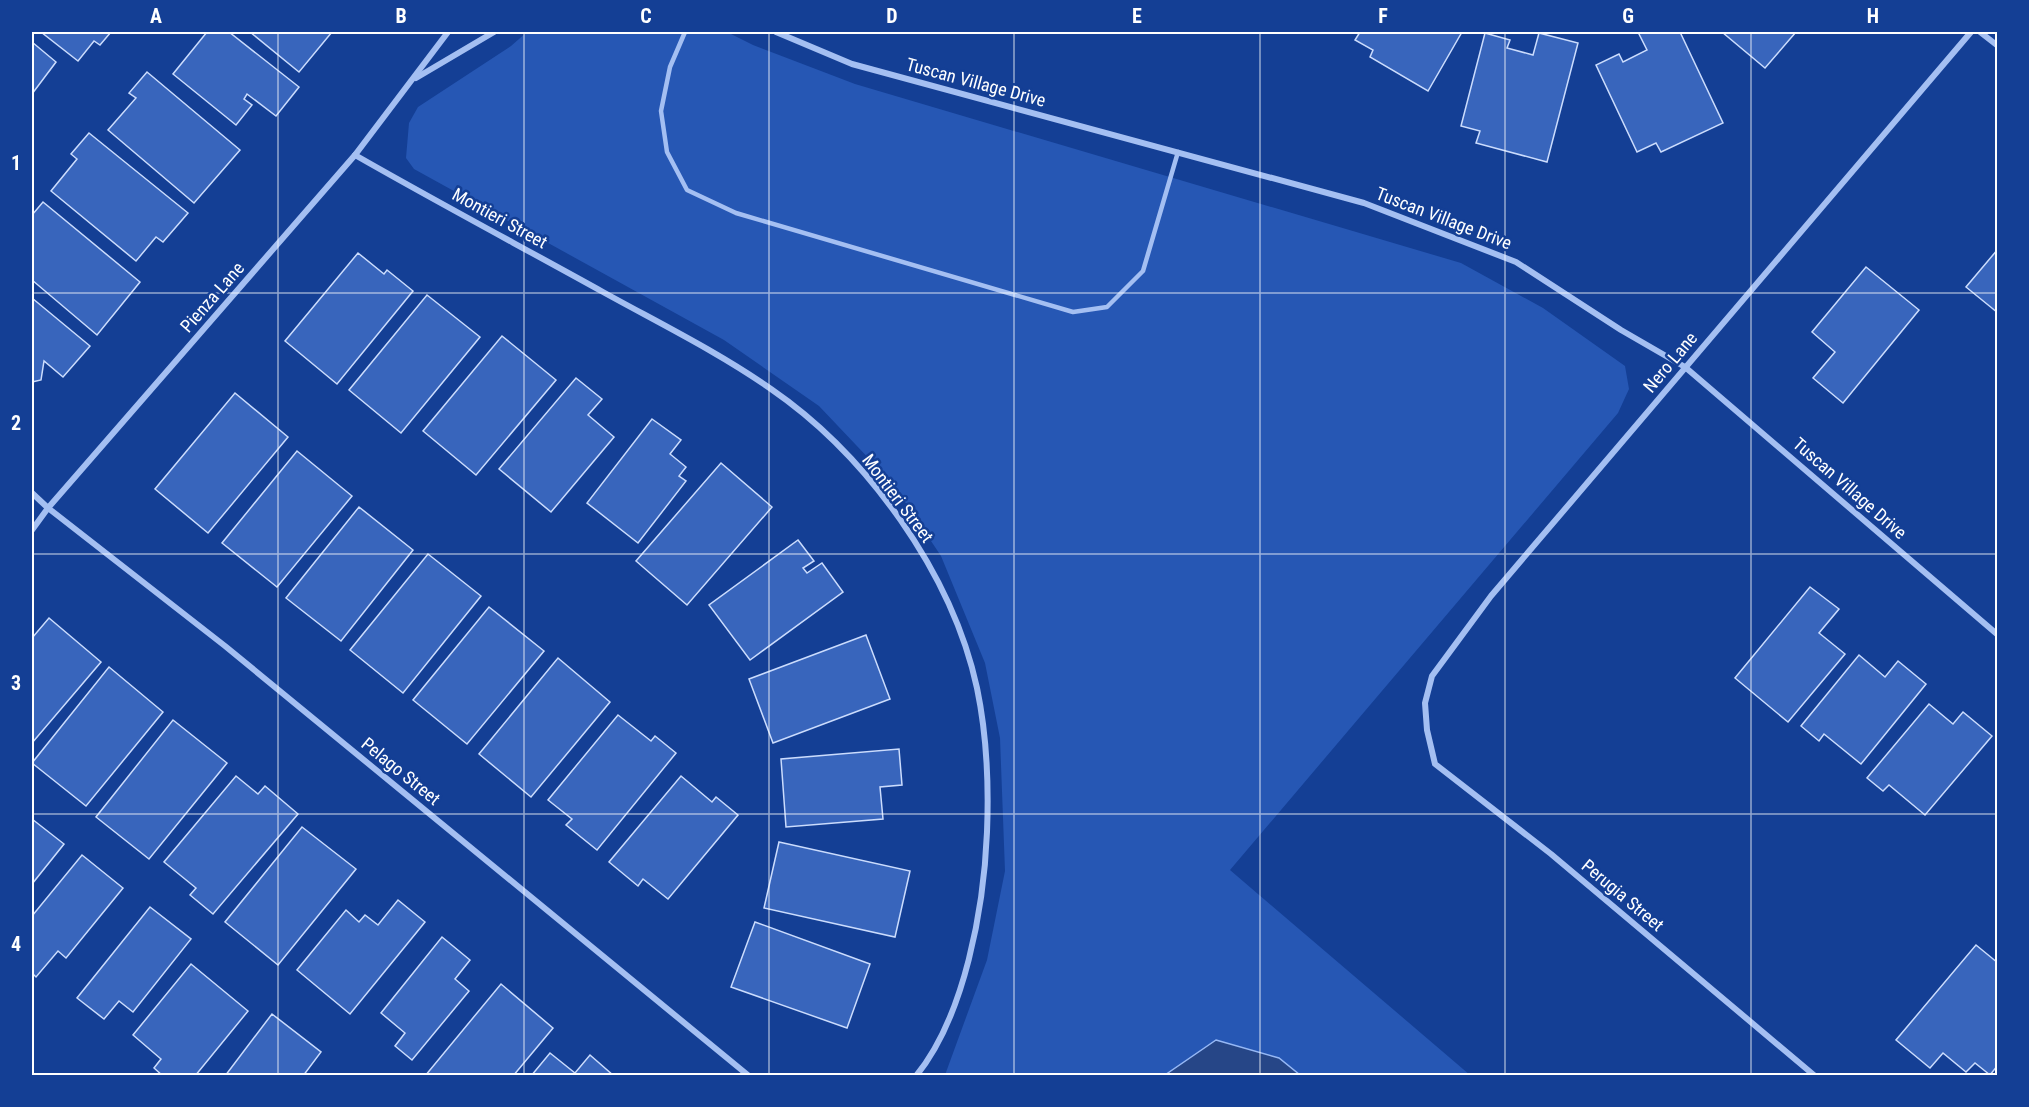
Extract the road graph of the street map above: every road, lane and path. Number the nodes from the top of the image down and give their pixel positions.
1 (448, 32) edge
2 (494, 32) edge
3 (685, 32) edge
4 (776, 32) edge
5 (1971, 32) edge
6 (1980, 32) edge
7 (1998, 46) edge
8 (413, 80) junction
9 (1178, 152) junction
10 (355, 155) junction
11 (1685, 367) junction
12 (32, 493) edge
13 (48, 508) junction
14 (32, 530) edge
15 (1998, 634) edge
16 (1426, 730) joint
17 (750, 1076) edge
18 (916, 1076) edge
19 (1815, 1076) edge

1 - 8 street, Pienza Lane
2 - 8 street, Pienza Lane
3 - 9 lane
4 - 9 street, Tuscan Village Drive
5 - 11 street, Nero Lane
6 - 7 street
8 - 10 street, Pienza Lane
9 - 11 street, Tuscan Village Drive
10 - 13 street, Pienza Lane
10 - 18 street, Montieri Street
11 - 15 street, Tuscan Village Drive
11 - 16 street, Nero Lane
12 - 13 street, Pelago Street
13 - 14 street, Pienza Lane
13 - 17 street, Pelago Street
16 - 19 street, Perugia Street

